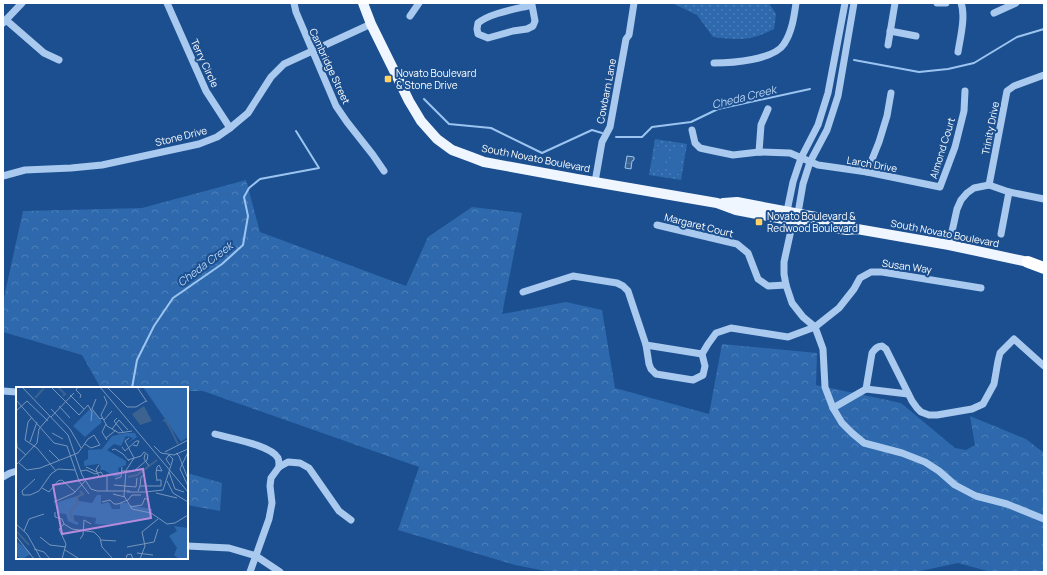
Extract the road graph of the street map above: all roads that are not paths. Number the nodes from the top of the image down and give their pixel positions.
1 (22, 3) edge
2 (167, 3) edge
3 (294, 3) edge
4 (363, 3) edge
5 (419, 3) edge
6 (634, 3) edge
7 (796, 3) edge
8 (845, 3) edge
9 (854, 3) edge
10 (895, 3) edge
11 (937, 3) edge
12 (946, 3) edge
13 (961, 3) edge
14 (1016, 3) edge
15 (532, 4) edge
16 (994, 13) dead end
17 (410, 16) dead end
18 (5, 22) edge
19 (371, 24) junction
20 (890, 31) junction
21 (916, 36) dead end
22 (888, 45) dead end
23 (311, 50) junction
24 (958, 52) dead end
25 (59, 60) dead end
26 (714, 63) dead end
27 (1044, 75) edge
28 (965, 91) dead end
29 (891, 93) dead end
30 (768, 109) dead end
31 (230, 128) junction
32 (692, 130) dead end
33 (759, 152) junction
34 (801, 158) junction
35 (810, 162) junction
36 (384, 171) dead end
37 (867, 172) junction
38 (3, 176) edge
39 (595, 182) junction
40 (989, 185) junction
41 (940, 187) joint
42 (1009, 192) junction
43 (1044, 199) edge
44 (716, 203) junction
45 (787, 212) junction
46 (795, 217) junction
47 (657, 224) dead end
48 (1001, 234) dead end
49 (949, 245) junction
50 (1028, 262) junction
51 (1044, 264) edge
52 (1044, 268) edge
53 (786, 285) junction
54 (981, 288) dead end
55 (523, 292) dead end
56 (815, 327) junction
57 (646, 345) junction
58 (702, 354) junction
59 (1044, 366) edge
60 (3, 390) edge
61 (866, 390) junction
62 (16, 392) edge
63 (908, 394) junction
64 (833, 408) junction
65 (215, 434) dead end
66 (279, 467) junction
67 (16, 471) edge
68 (3, 477) edge
69 (1044, 519) edge
70 (351, 520) dead end
71 (188, 546) edge
72 (256, 556) junction
73 (250, 572) edge
74 (280, 572) edge

1 - 18 street
2 - 31 street, Terry Circle
3 - 23 street, Cambridge Street
4 - 19 main road, South Novato Boulevard
5 - 17 street
6 - 39 street, Cowbarn Lane
7 - 26 street
8 - 34 street
9 - 35 street
10 - 20 street
11 - 12 street
13 - 24 street
14 - 16 street
15 - 15 street
18 - 25 street
19 - 23 street, Stone Drive
19 - 39 main road, South Novato Boulevard
20 - 21 street
20 - 22 street
23 - 31 street, Stone Drive
23 - 36 street, Cambridge Street
27 - 40 street, Trinity Drive
28 - 41 street, Almond Court
29 - 37 street
30 - 33 street
31 - 38 street, Stone Drive
32 - 33 street, Larch Drive
33 - 34 street, Larch Drive
34 - 35 street, Larch Drive
34 - 45 street
35 - 37 street, Larch Drive
35 - 46 street
37 - 41 street, Larch Drive
39 - 44 main road, South Novato Boulevard
40 - 42 street
40 - 49 street
42 - 43 street
42 - 48 street
44 - 45 main road, South Novato Boulevard
44 - 46 main road, South Novato Boulevard
45 - 46 main road, South Novato Boulevard
46 - 49 main road, South Novato Boulevard
46 - 53 street
47 - 53 street, Margaret Court
49 - 50 main road, South Novato Boulevard
50 - 51 highway
50 - 52 highway
53 - 56 street
54 - 56 street, Susan Way
55 - 57 street
56 - 58 street, Susan Way
56 - 64 street
57 - 58 street
57 - 58 street
59 - 63 street
60 - 62 street
61 - 63 street
61 - 63 street
61 - 64 street
64 - 69 street
65 - 66 street
66 - 70 street
66 - 72 street
67 - 68 street
71 - 72 street
72 - 73 street
72 - 74 street

